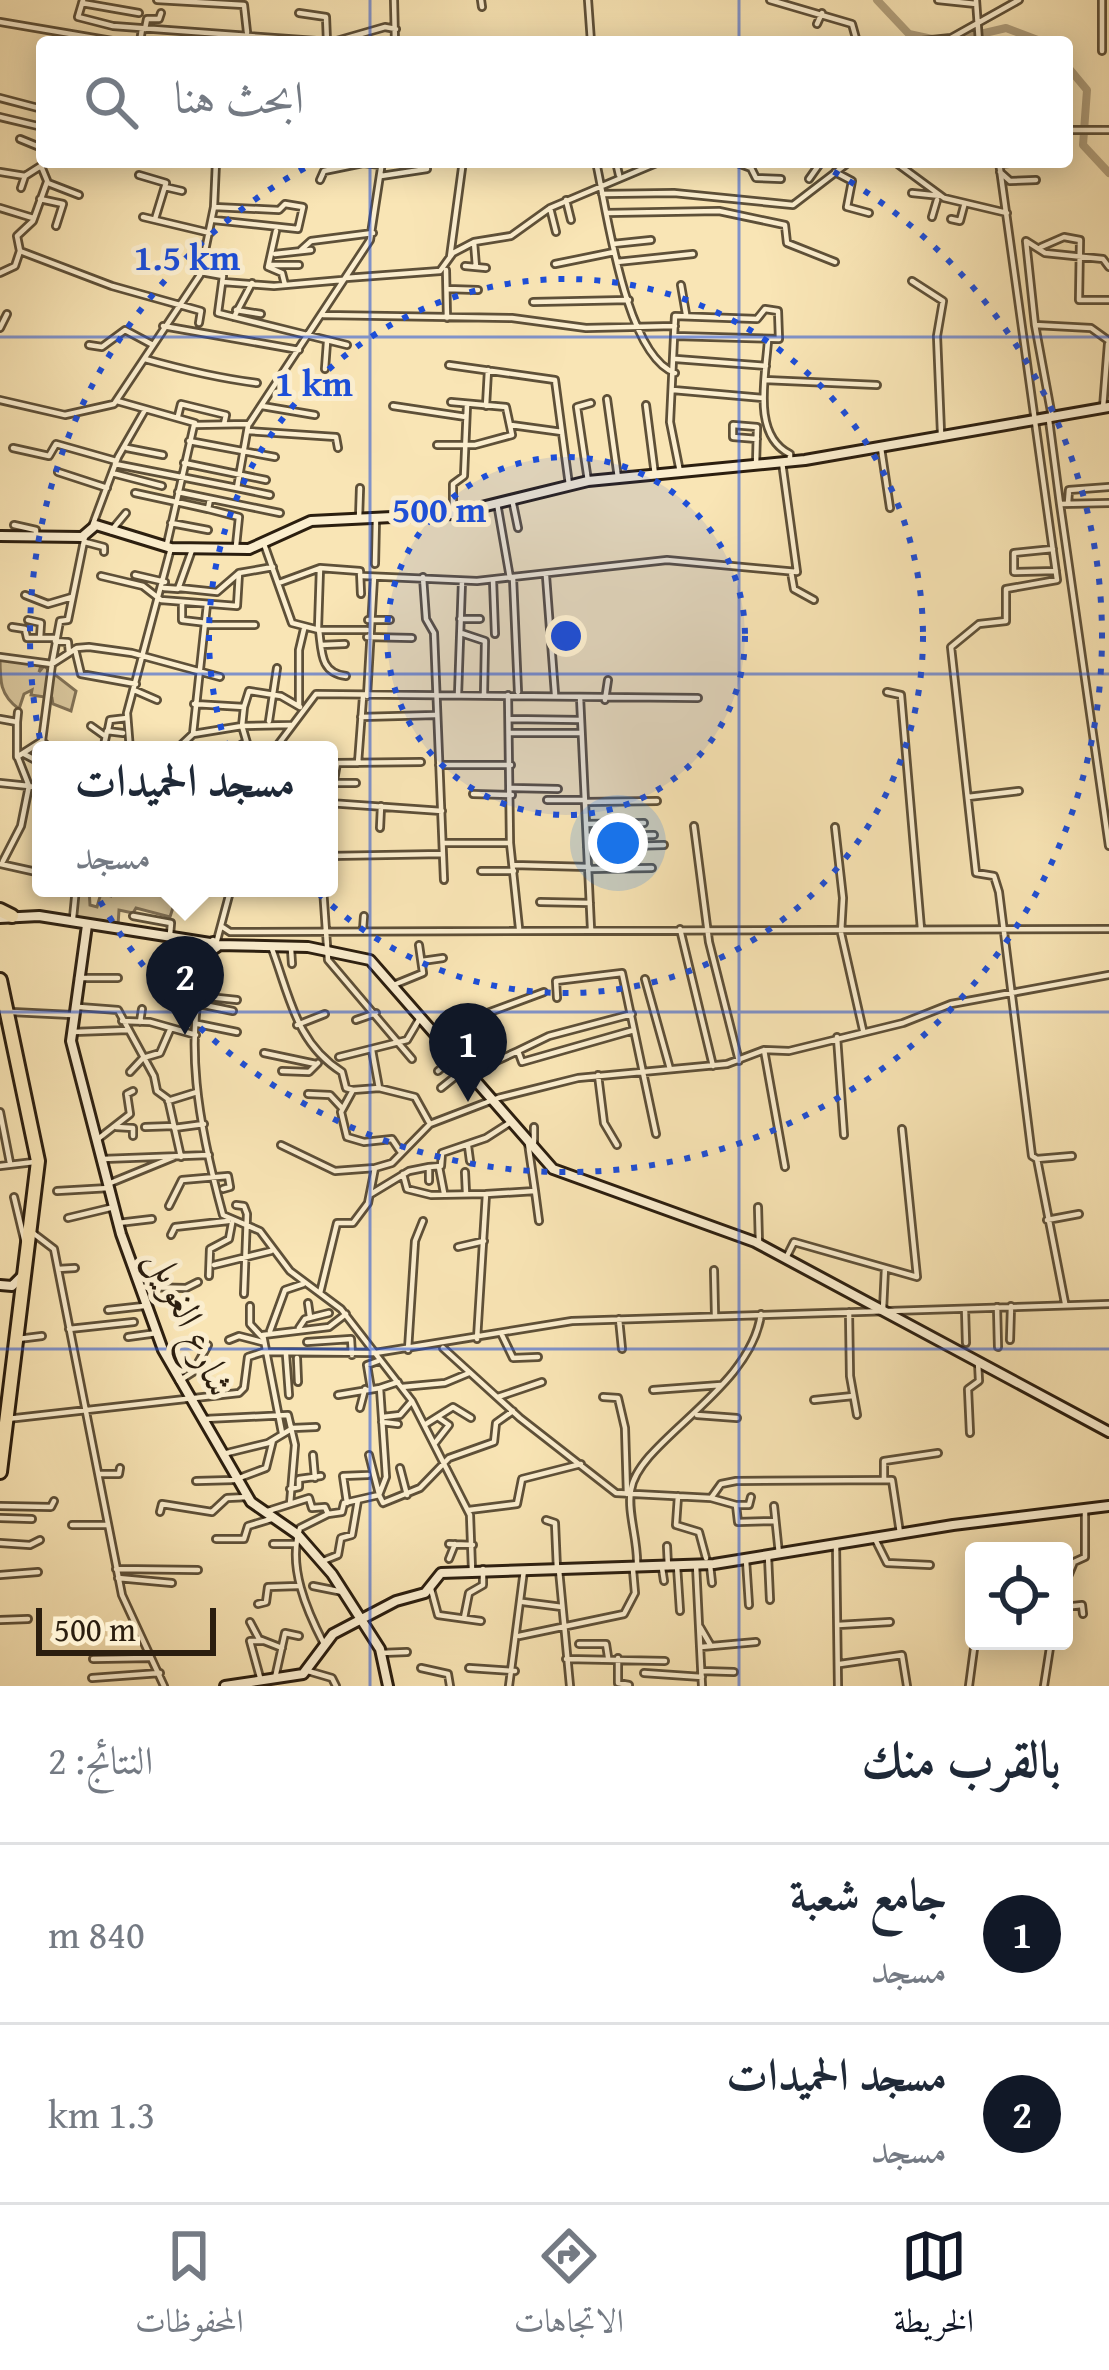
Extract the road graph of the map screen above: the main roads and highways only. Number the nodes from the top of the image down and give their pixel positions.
1 (0, 980) edge
2 (2, 1005) edge
3 (7, 1060) edge
4 (30, 1239) junction
5 (12, 1336) junction
6 (3, 1395) edge
7 (0, 1433) edge
8 (0, 1472) edge

1 - 2 highway
2 - 3 highway
2 - 4 highway
3 - 4 highway
4 - 5 highway
4 - 5 highway
5 - 6 highway
5 - 8 highway
6 - 7 highway

